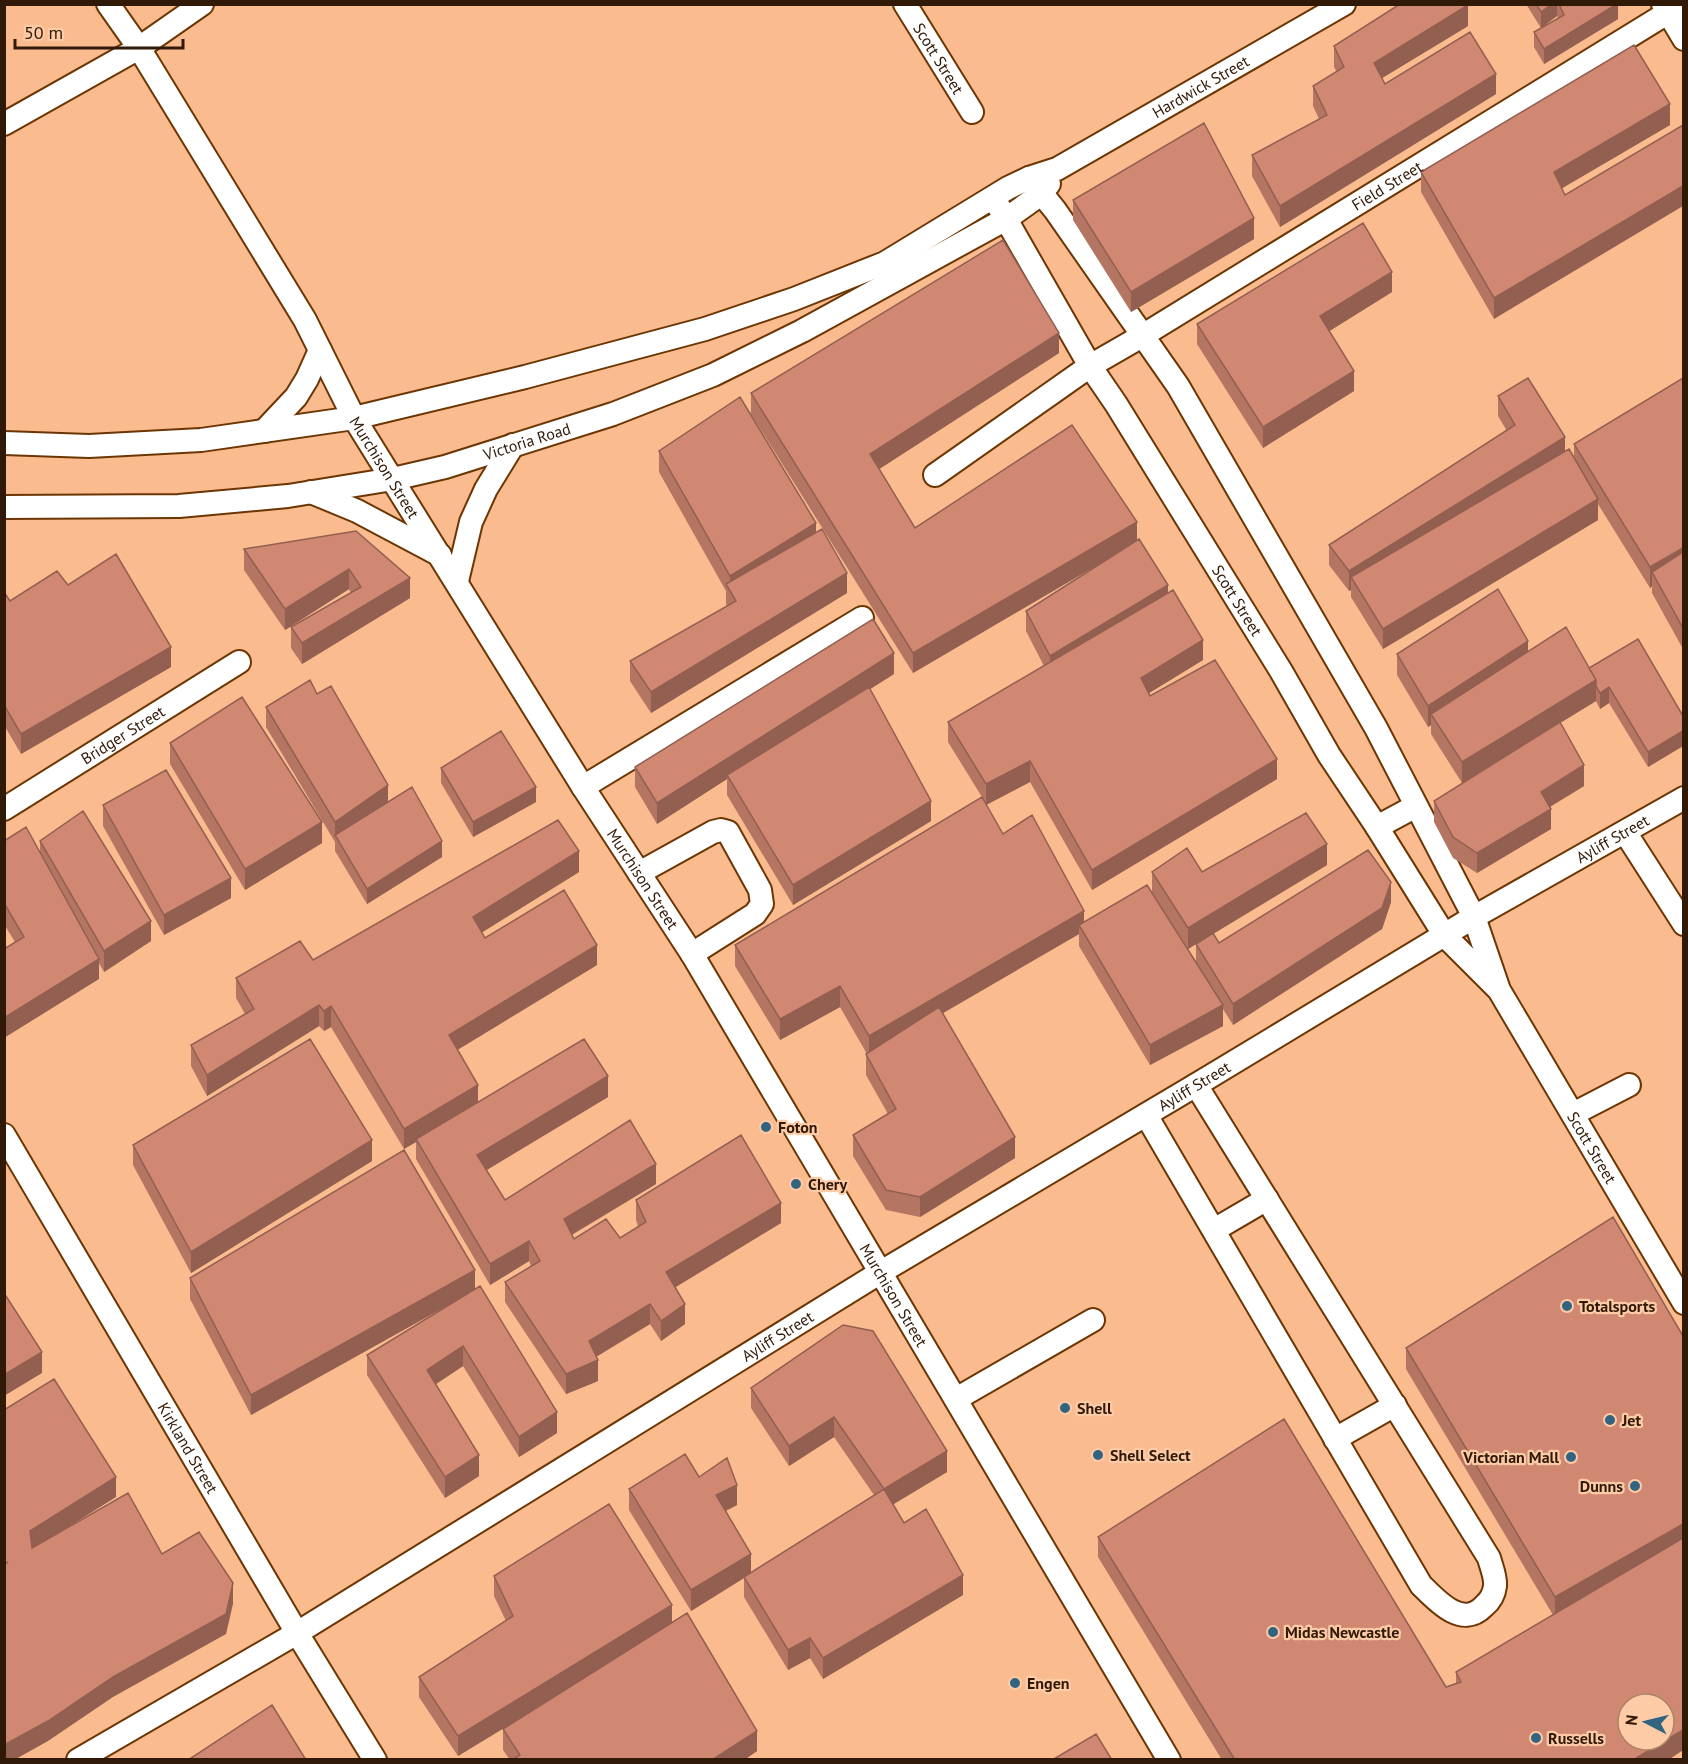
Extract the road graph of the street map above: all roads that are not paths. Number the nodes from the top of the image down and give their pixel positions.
1 (108, 4) edge
2 (202, 4) edge
3 (905, 4) edge
4 (1344, 4) edge
5 (1671, 8) edge
6 (1683, 39) edge
7 (139, 48) junction
8 (972, 112) dead end
9 (4, 124) edge
10 (1035, 186) junction
11 (994, 198) junction
12 (1006, 219) junction
13 (1143, 336) junction
14 (320, 350) junction
15 (1090, 366) junction
16 (354, 418) junction
17 (264, 431) junction
18 (4, 443) edge
19 (513, 445) junction
20 (935, 476) dead end
21 (393, 479) junction
22 (311, 492) junction
23 (4, 507) edge
24 (441, 556) junction
25 (457, 581) junction
26 (862, 618) dead end
27 (239, 662) dead end
28 (583, 787) junction
29 (1683, 798) edge
30 (1416, 806) junction
31 (4, 809) edge
32 (1377, 827) junction
33 (1625, 832) junction
34 (639, 873) junction
35 (1474, 917) junction
36 (1682, 921) edge
37 (1445, 936) junction
38 (692, 954) junction
39 (1499, 990) junction
40 (1196, 1085) junction
41 (1629, 1085) dead end
42 (1573, 1114) junction
43 (1146, 1115) junction
44 (4, 1135) edge
45 (1267, 1199) junction
46 (1214, 1230) junction
47 (880, 1272) junction
48 (1683, 1303) edge
49 (1093, 1320) dead end
50 (956, 1399) junction
51 (1395, 1405) junction
52 (1335, 1438) junction
53 (297, 1633) junction
54 (78, 1760) edge
55 (375, 1760) edge
56 (1169, 1760) edge

1 - 7 street, Murchison Street
2 - 7 street
3 - 8 street, Scott Street
4 - 10 street, Hardwick Street
5 - 6 street
5 - 13 street, Field Street
7 - 9 street
7 - 14 street, Murchison Street
10 - 11 street, Hardwick Street
10 - 12 street, Hardwick Street
10 - 13 street, Scott Street
11 - 12 street, Scott Street
11 - 16 street, Hardwick Street
12 - 15 street, Scott Street
12 - 19 street, Victoria Road
13 - 15 street, Field Street
13 - 30 street, Scott Street
14 - 16 street, Murchison Street
14 - 17 street
15 - 20 street, Field Street
15 - 32 street, Scott Street
16 - 17 street, Hardwick Street
16 - 21 street, Murchison Street
17 - 18 street, Hardwick Street
19 - 21 street, Victoria Road
19 - 25 street
21 - 22 street, Victoria Road
21 - 24 street, Murchison Street
22 - 23 street, Victoria Road
22 - 24 street
24 - 25 street, Murchison Street
25 - 28 street, Murchison Street
26 - 28 street
27 - 31 street, Bridger Street
28 - 34 street, Murchison Street
29 - 33 street, Ayliff Street
30 - 32 street
30 - 35 street, Scott Street
32 - 37 street, Scott Street
33 - 35 street, Ayliff Street
33 - 36 street
34 - 38 street, Murchison Street
34 - 38 street
35 - 37 street, Ayliff Street
35 - 39 street, Scott Street
37 - 39 street, Scott Street
37 - 40 street, Ayliff Street
38 - 47 street, Murchison Street
39 - 42 street, Scott Street
40 - 43 street, Ayliff Street
40 - 45 street
41 - 42 street
42 - 48 street, Scott Street
43 - 46 street
43 - 47 street, Ayliff Street
44 - 53 street, Kirkland Street
45 - 46 street
45 - 51 street
46 - 52 street
47 - 50 street, Murchison Street
47 - 53 street, Ayliff Street
49 - 50 street
50 - 56 street, Murchison Street
51 - 52 street
51 - 52 street
53 - 54 street, Ayliff Street
53 - 55 street, Kirkland Street

